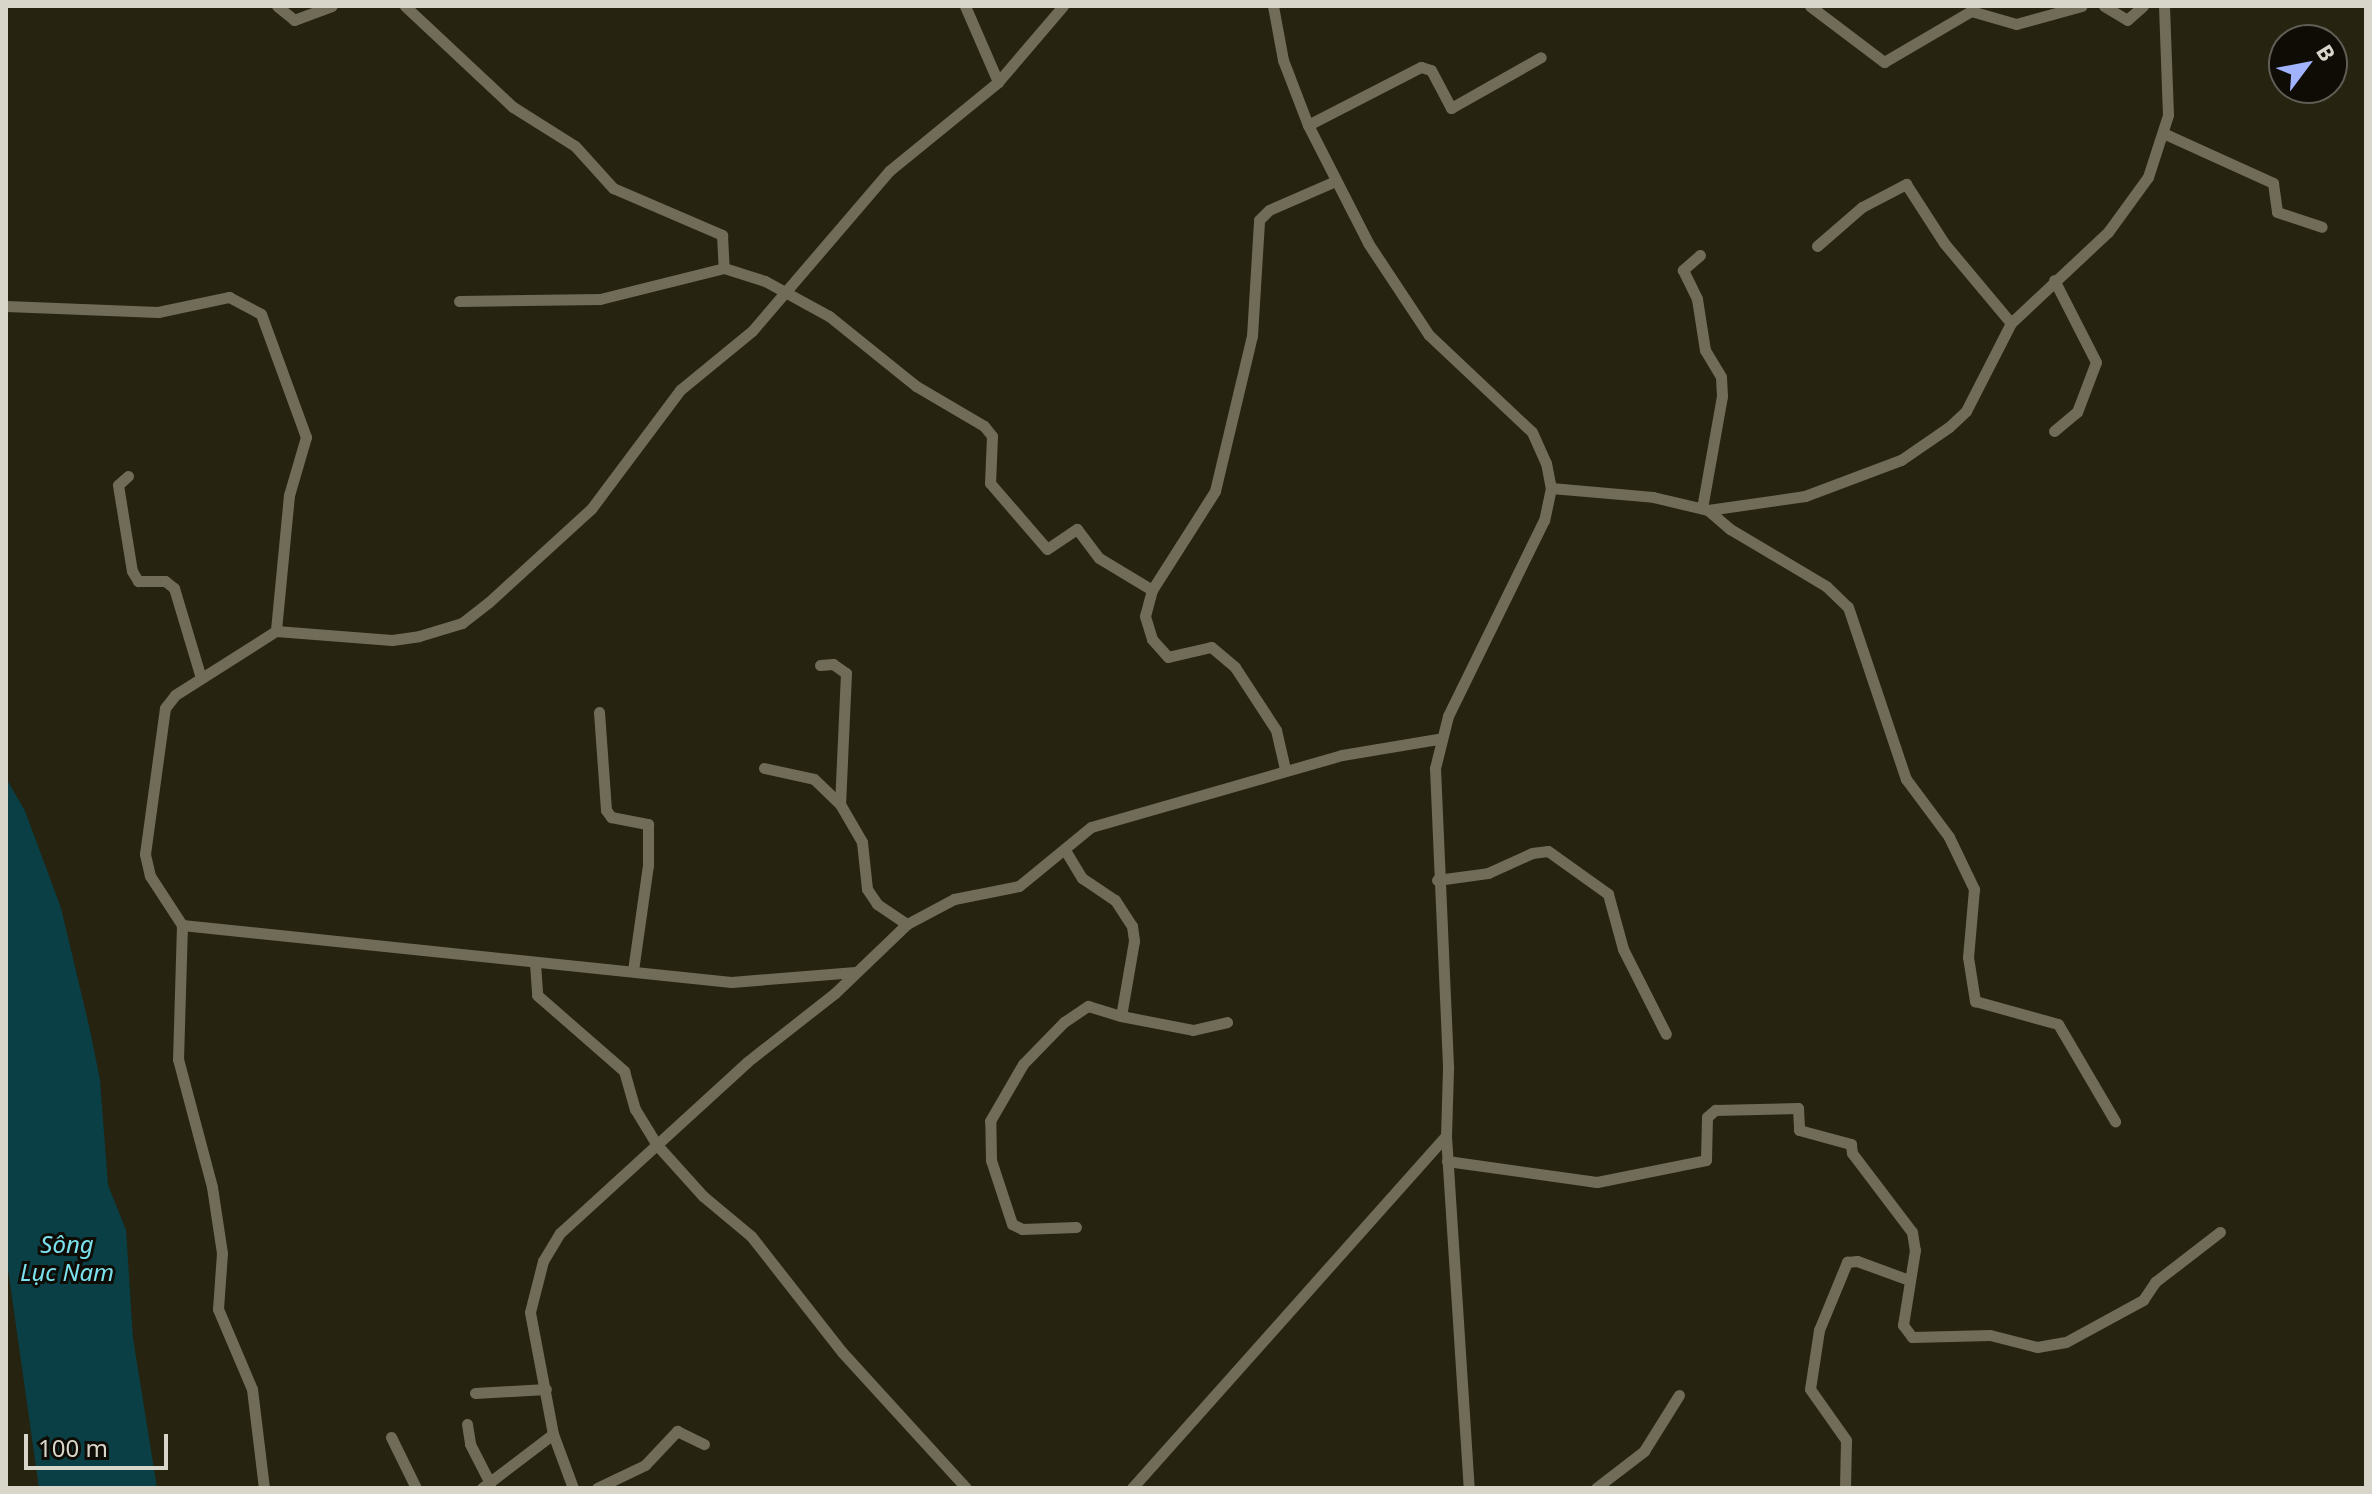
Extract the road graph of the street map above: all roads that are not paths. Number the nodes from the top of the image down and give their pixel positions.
1 (277, 6) edge
2 (332, 6) edge
3 (405, 6) edge
4 (965, 6) edge
5 (1063, 6) edge
6 (1273, 6) edge
7 (1810, 6) edge
8 (2082, 6) edge
9 (2104, 6) edge
10 (2143, 6) edge
11 (2164, 6) edge
12 (1541, 57) dead end
13 (998, 82) junction
14 (1308, 125) junction
15 (2163, 133) junction
16 (1333, 182) junction
17 (2322, 227) dead end
18 (1817, 246) dead end
19 (1700, 255) dead end
20 (724, 268) junction
21 (2054, 280) junction
22 (787, 294) junction
23 (459, 301) dead end
24 (6, 306) edge
25 (2011, 323) junction
26 (2054, 431) dead end
27 (128, 476) dead end
28 (1551, 488) junction
29 (1705, 509) junction
30 (1152, 590) junction
31 (276, 631) junction
32 (820, 665) dead end
33 (201, 678) junction
34 (599, 712) dead end
35 (1438, 739) junction
36 (764, 768) dead end
37 (1285, 769) junction
38 (840, 804) junction
39 (1065, 850) junction
40 (1437, 880) junction
41 (907, 924) junction
42 (182, 925) junction
43 (535, 963) junction
44 (633, 970) junction
45 (855, 972) junction
46 (1121, 1016) junction
47 (1227, 1022) dead end
48 (1666, 1034) dead end
49 (2115, 1121) dead end
50 (1446, 1136) junction
51 (657, 1145) junction
52 (1447, 1161) junction
53 (1076, 1227) dead end
54 (2220, 1232) dead end
55 (1909, 1280) junction
56 (546, 1389) junction
57 (475, 1393) dead end
58 (1679, 1395) dead end
59 (467, 1424) dead end
60 (553, 1434) junction
61 (391, 1437) dead end
62 (704, 1444) dead end
63 (486, 1485) edge
64 (264, 1488) edge
65 (416, 1488) edge
66 (573, 1488) edge
67 (597, 1488) edge
68 (966, 1488) edge
69 (1132, 1488) edge
70 (1469, 1488) edge
71 (1596, 1488) edge
72 (1845, 1488) edge

1 - 2 street
3 - 20 street
4 - 13 street
5 - 13 street
6 - 14 street
7 - 8 street
9 - 10 street
11 - 15 street
12 - 14 street
13 - 22 street
14 - 16 street
15 - 17 street
15 - 21 street
16 - 28 street
16 - 30 street
18 - 25 street
19 - 29 street
20 - 22 street
20 - 23 street
21 - 25 street
21 - 26 street
22 - 30 street
22 - 31 street
24 - 31 street
25 - 29 street
27 - 33 street
28 - 29 street
28 - 35 street
29 - 49 street
30 - 37 street
31 - 33 street
32 - 38 street
33 - 42 street
34 - 44 street
35 - 37 street
35 - 40 street
36 - 38 street
37 - 39 street
38 - 41 street
39 - 41 street
39 - 46 street
40 - 48 street
40 - 50 street
41 - 45 street
42 - 43 street
42 - 64 street
43 - 44 street
43 - 51 street
44 - 45 street
45 - 51 street
46 - 47 street
46 - 53 street
50 - 52 street
50 - 69 street
51 - 56 street
51 - 68 street
52 - 55 street
52 - 70 street
54 - 55 street
55 - 72 street
56 - 57 street
56 - 60 street
58 - 71 street
59 - 63 street
60 - 63 street
60 - 66 street
61 - 65 street
62 - 67 street

